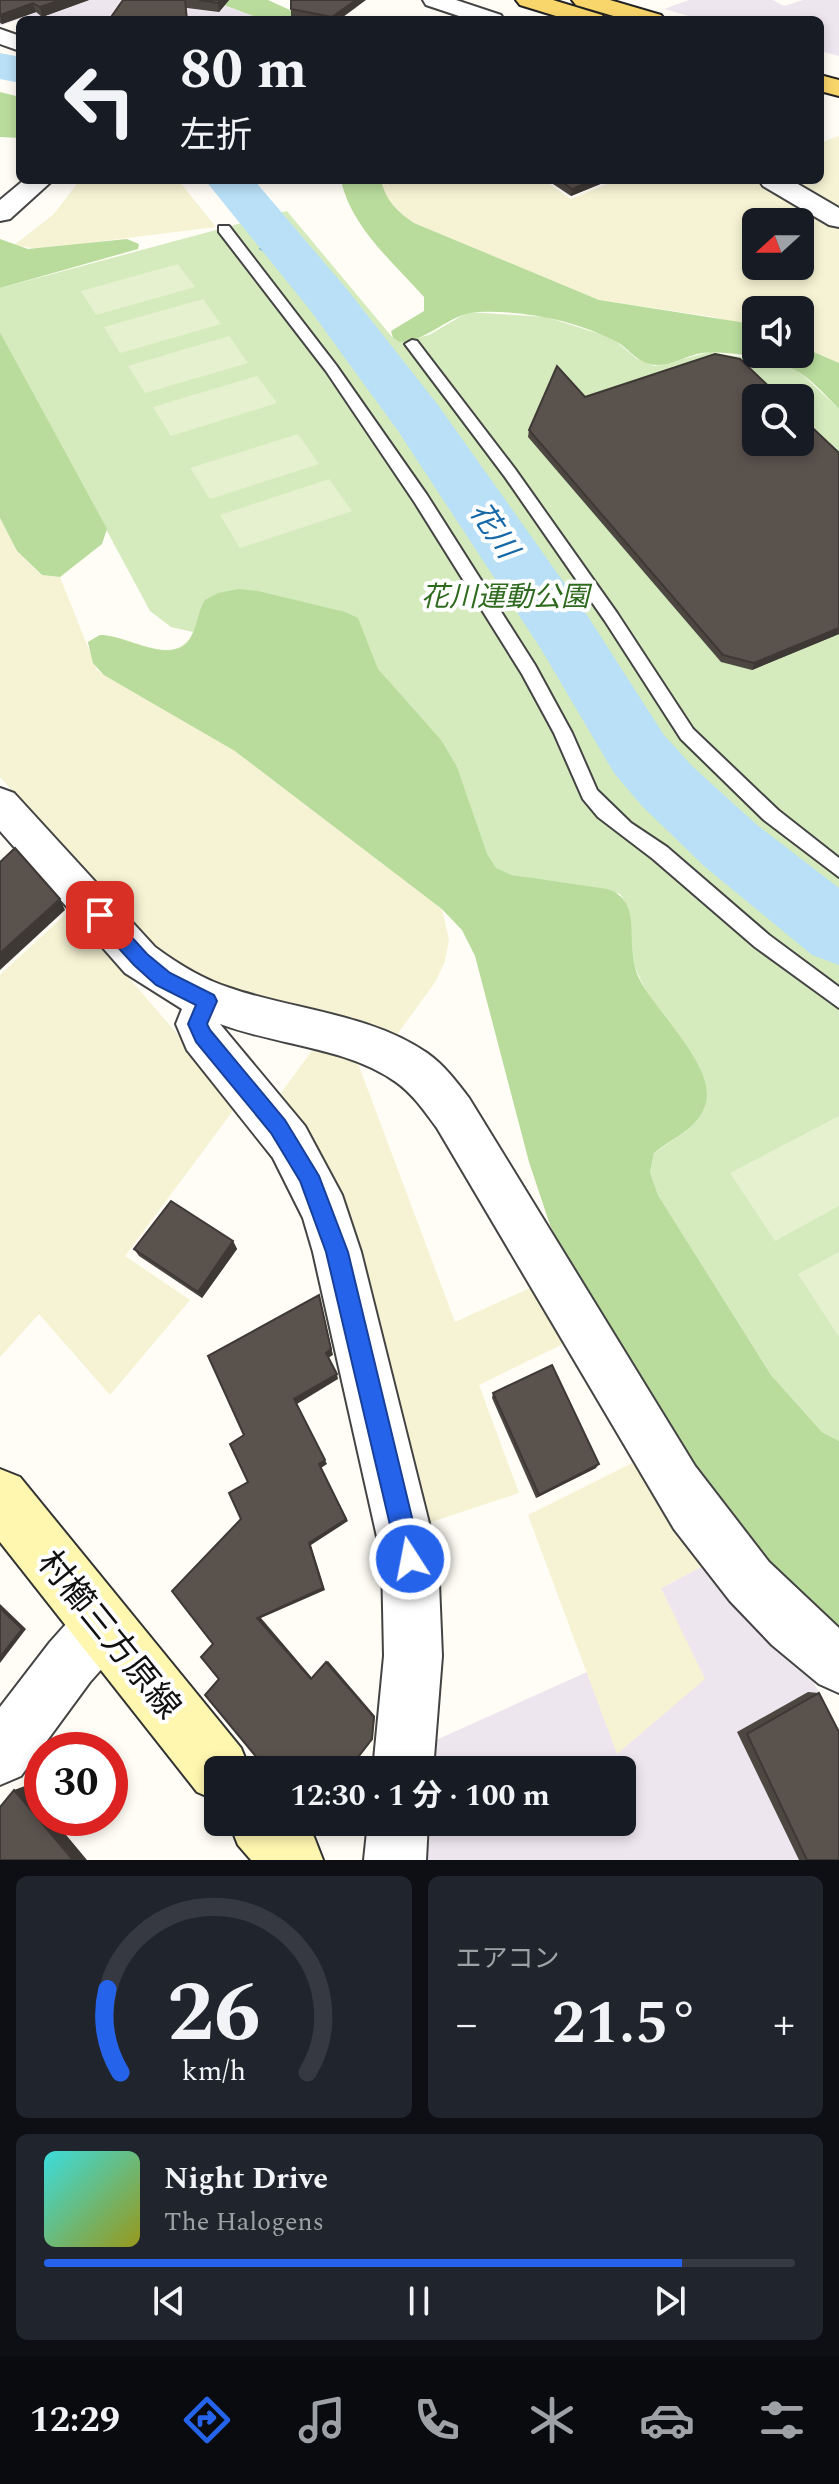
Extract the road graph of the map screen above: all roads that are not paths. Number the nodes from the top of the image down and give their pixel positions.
1 (434, 0) edge
2 (528, 0) edge
3 (584, 0) edge
4 (481, 16) edge
5 (581, 16) edge
6 (639, 16) edge
7 (35, 184) edge
8 (779, 184) edge
9 (0, 213) edge
10 (839, 219) edge
11 (224, 229) dead end
12 (412, 344) dead end
13 (0, 804) edge
14 (839, 869) edge
15 (839, 999) edge
16 (207, 1001) junction
17 (0, 1497) edge
18 (103, 1625) junction
19 (839, 1664) edge
20 (0, 1755) edge
21 (208, 1756) edge
22 (404, 1756) edge
23 (272, 1836) edge
24 (397, 1836) edge
25 (291, 1860) edge
26 (395, 1860) edge

1 - 4 street
2 - 5 main road
3 - 6 main road
7 - 9 street
8 - 10 street
11 - 15 lane
12 - 14 lane
13 - 16 street
16 - 19 street
16 - 22 street
17 - 18 main road, 村櫛三方原線
18 - 20 street
18 - 21 main road, 村櫛三方原線
23 - 25 main road
24 - 26 street

